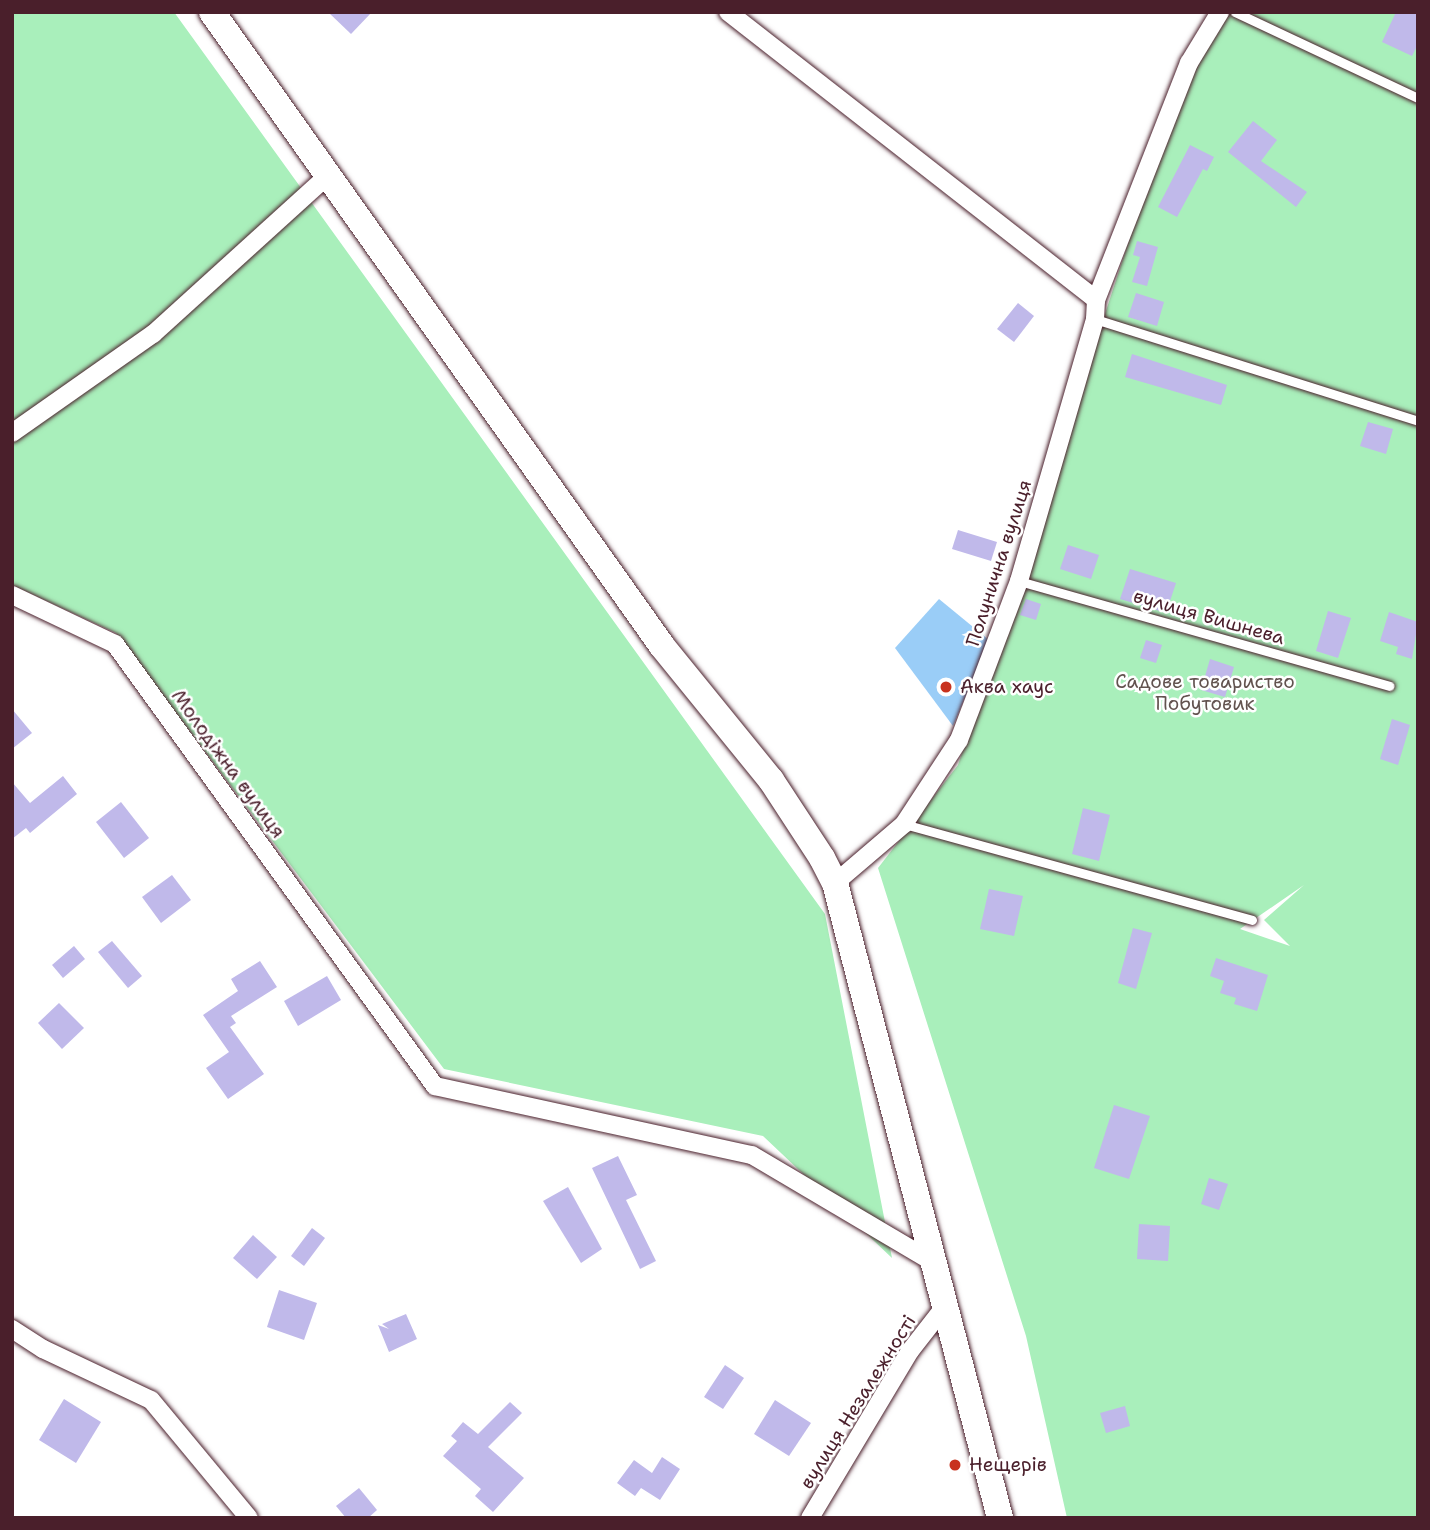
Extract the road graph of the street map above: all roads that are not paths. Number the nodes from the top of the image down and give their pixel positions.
1 (212, 12) edge
2 (728, 12) edge
3 (1220, 12) edge
4 (1236, 12) edge
5 (1418, 98) edge
6 (327, 176) junction
7 (1096, 300) junction
8 (1095, 319) junction
9 (1418, 421) edge
10 (12, 433) edge
11 (1019, 581) junction
12 (12, 595) edge
13 (1389, 685) dead end
14 (904, 824) junction
15 (835, 883) junction
16 (1252, 920) dead end
17 (931, 1261) junction
18 (942, 1310) junction
19 (12, 1329) edge
20 (249, 1518) edge
21 (810, 1518) edge
22 (1000, 1518) edge

1 - 6 main road
2 - 7 street
3 - 7 street, Полунична вулиця
4 - 5 lane
6 - 10 street
6 - 15 main road
7 - 8 street, Полунична вулиця
8 - 9 lane
8 - 11 street, Полунична вулиця
11 - 13 lane, вулиця Вишнева
11 - 14 street, Полунична вулиця
12 - 17 street, Молодіжна вулиця
14 - 15 street, Полунична вулиця
14 - 16 lane
15 - 17 main road
17 - 18 main road
18 - 21 street, вулиця Незалежності
18 - 22 main road
19 - 20 street

